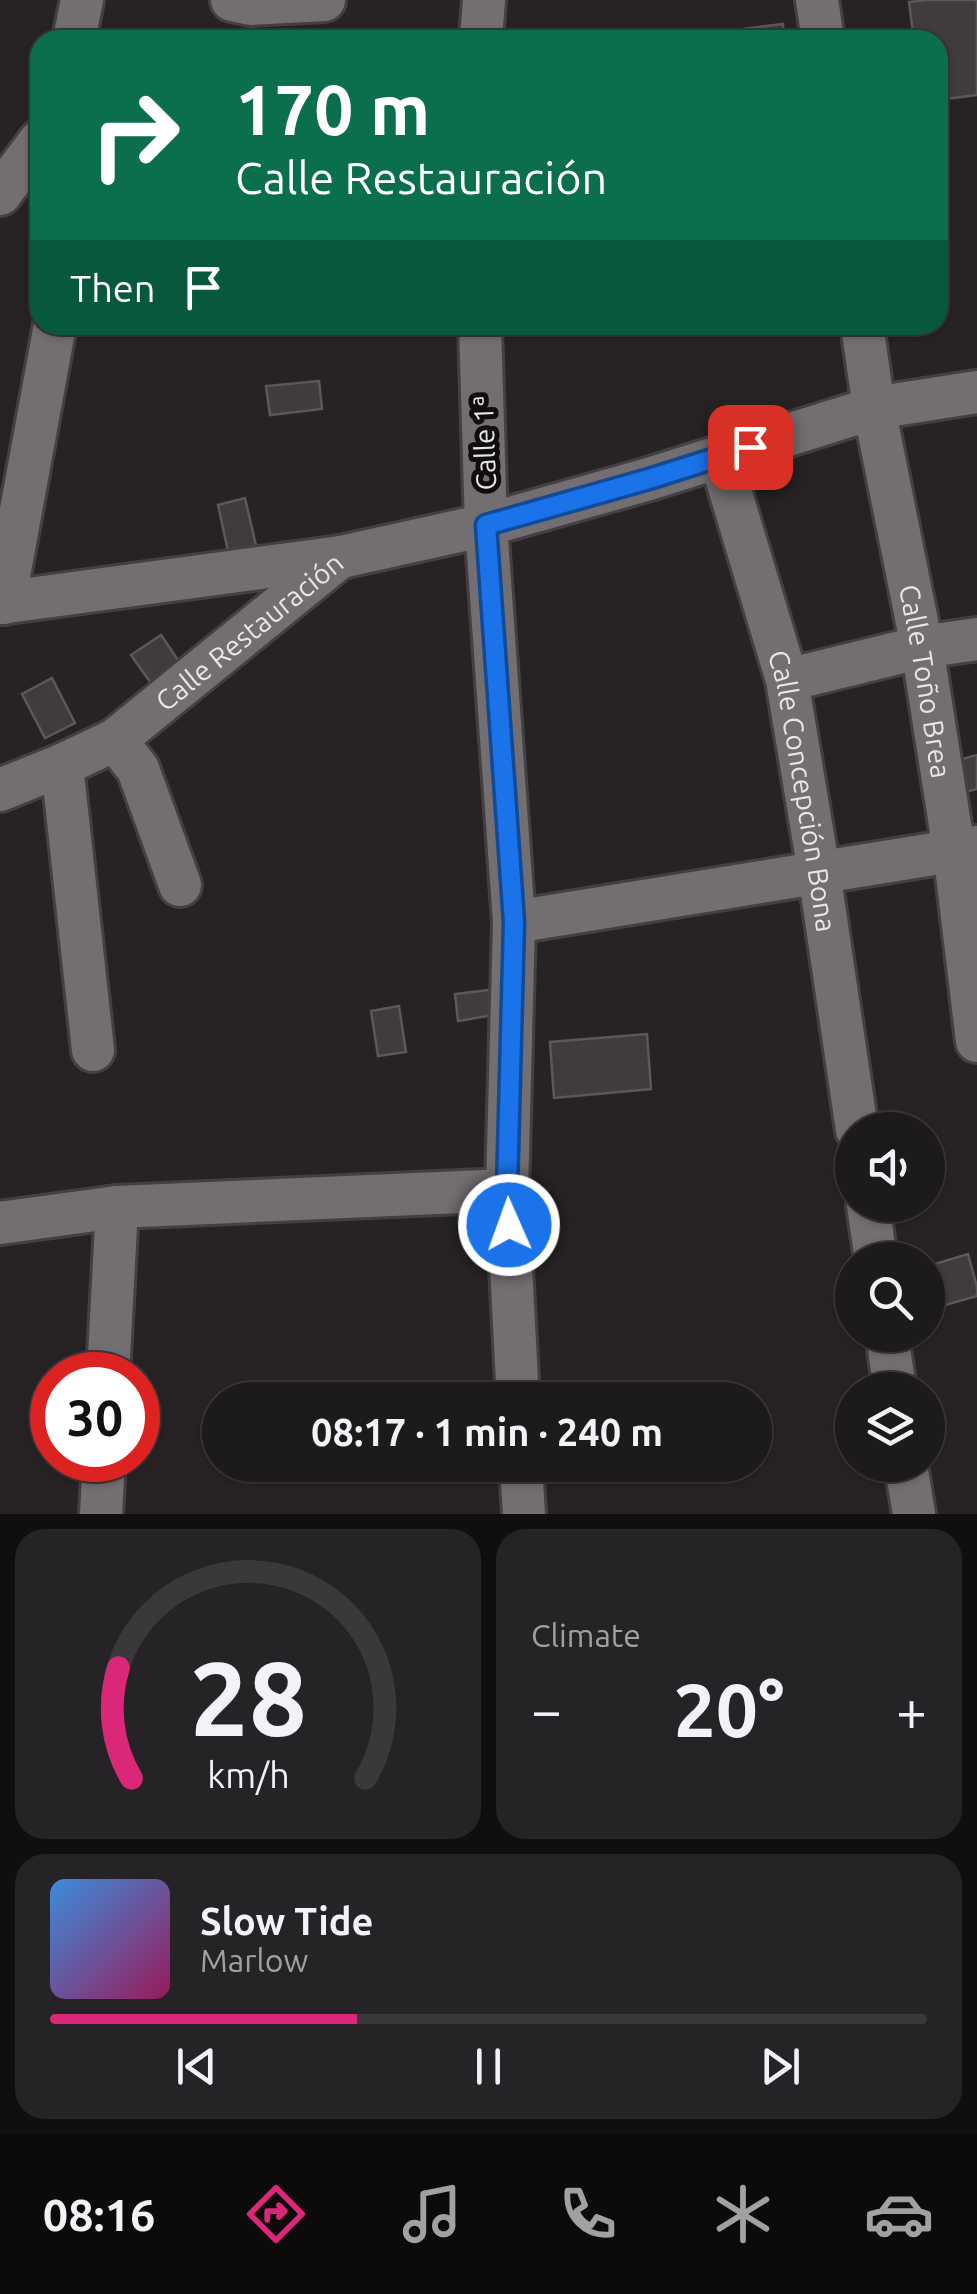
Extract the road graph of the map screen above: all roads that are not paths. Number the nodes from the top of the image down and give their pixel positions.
1 (82, 0) edge
2 (232, 0) edge
3 (324, 0) edge
4 (484, 0) edge
5 (818, 0) edge
6 (76, 30) edge
7 (482, 30) edge
8 (822, 30) edge
9 (30, 154) edge
10 (0, 194) edge
11 (53, 335) edge
12 (480, 335) edge
13 (863, 335) edge
14 (977, 392) edge
15 (874, 408) junction
16 (720, 457) junction
17 (486, 525) junction
18 (341, 557) junction
19 (2, 603) edge
20 (977, 639) edge
21 (922, 646) junction
22 (787, 680) junction
23 (115, 740) junction
24 (62, 765) junction
25 (0, 790) edge
26 (965, 849) edge
27 (819, 872) junction
28 (180, 885) dead end
29 (514, 922) junction
30 (977, 1042) edge
31 (92, 1050) dead end
32 (854, 1112) edge
33 (507, 1190) junction
34 (117, 1207) junction
35 (0, 1224) edge
36 (109, 1352) edge
37 (517, 1382) edge
38 (103, 1482) edge
39 (522, 1482) edge
40 (909, 1482) edge
41 (101, 1514) edge
42 (524, 1514) edge
43 (914, 1514) edge

1 - 6 street
2 - 3 street
4 - 7 street
5 - 8 street
9 - 10 street
11 - 19 street
12 - 17 street, Calle 1ª
13 - 15 street, Calle Toño Brea
14 - 15 street, Calle Restauración
15 - 16 street, Calle Restauración
15 - 21 street, Calle Toño Brea
16 - 17 street, Calle Restauración
16 - 22 street, Calle Concepción Bona
17 - 18 street, Calle Restauración
17 - 29 street, Calle 1ª
18 - 19 street
18 - 23 street, Calle Restauración
20 - 21 street
21 - 22 street
21 - 26 street, Calle Toño Brea
22 - 27 street, Calle Concepción Bona
23 - 24 street, Calle Restauración
23 - 28 street
24 - 25 street, Calle Restauración
24 - 31 street
26 - 27 street
26 - 30 street, Calle Toño Brea
27 - 29 street
27 - 32 street, Calle Concepción Bona
29 - 33 street, Calle 1ª
33 - 34 street
33 - 37 street, Calle 1ª
34 - 35 street
34 - 36 street
38 - 41 street
39 - 42 street
40 - 43 street

